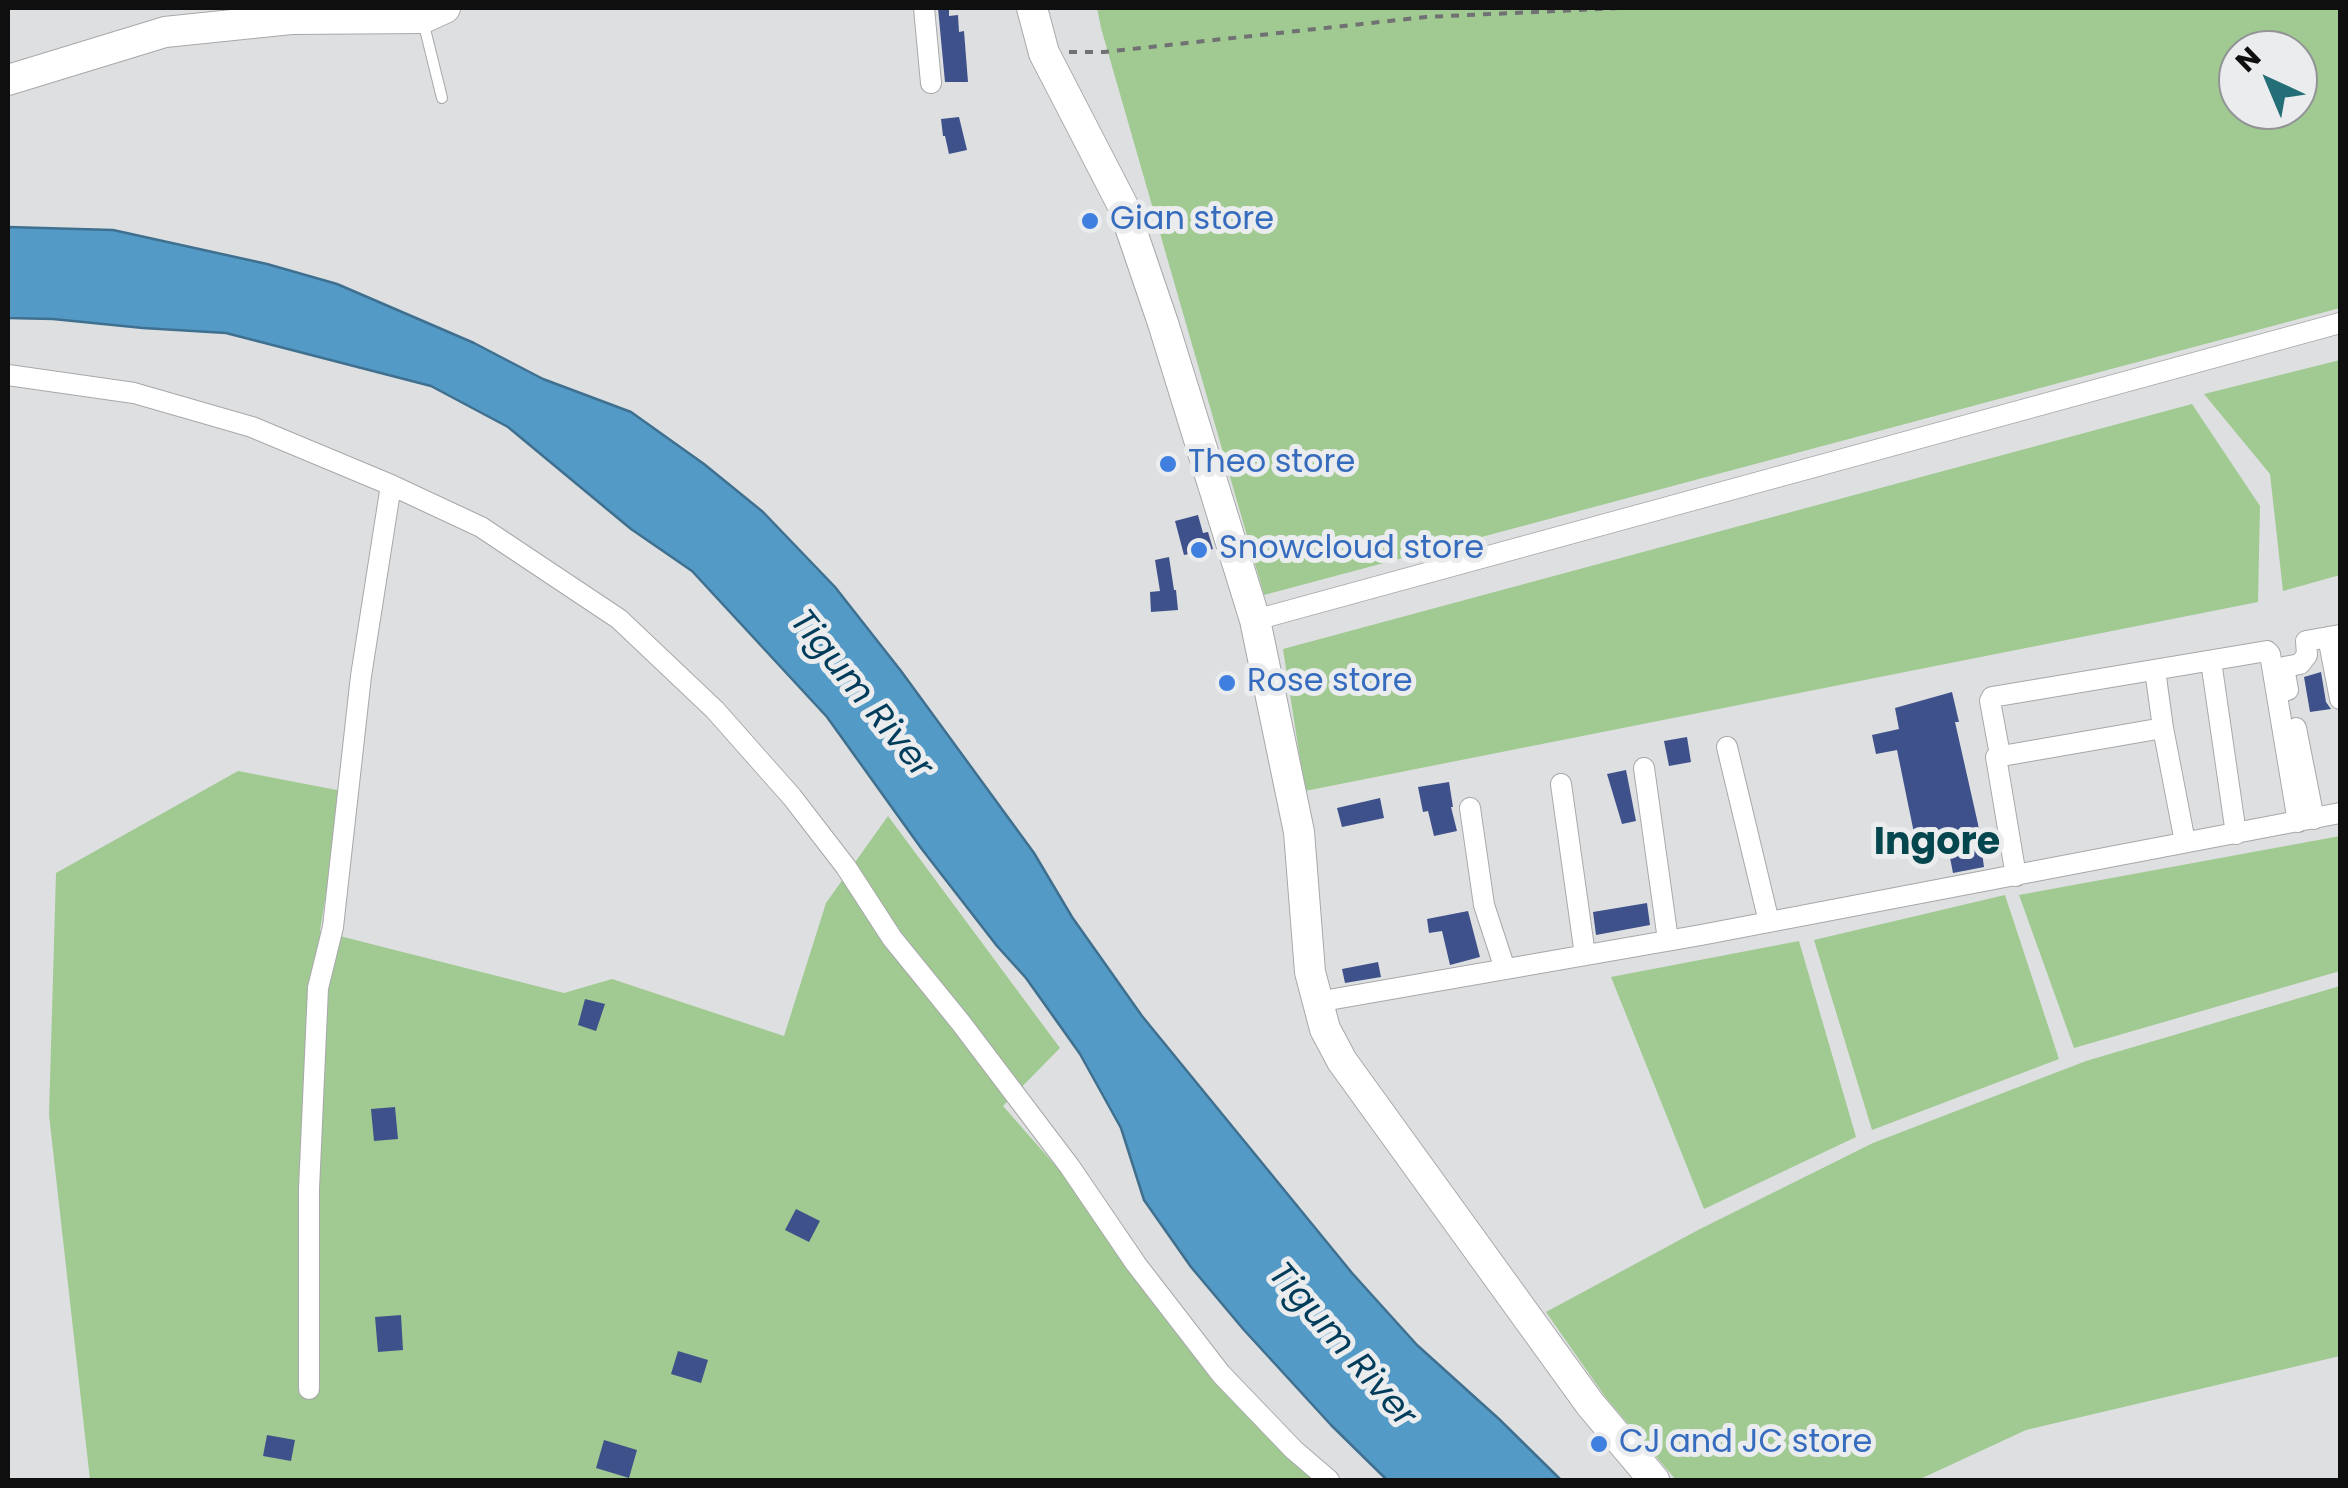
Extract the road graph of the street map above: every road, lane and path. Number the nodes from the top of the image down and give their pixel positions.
1 (924, 8) edge
2 (1032, 8) edge
3 (1621, 8) edge
4 (434, 13) edge
5 (1044, 53) junction
6 (8, 80) edge
7 (931, 83) dead end
8 (442, 98) dead end
9 (2340, 323) edge
10 (8, 374) edge
11 (391, 485) junction
12 (1256, 620) junction
13 (2334, 636) edge
14 (2211, 661) junction
15 (2155, 670) junction
16 (2340, 699) edge
17 (2163, 728) junction
18 (1727, 747) dead end
19 (2000, 755) junction
20 (1644, 768) dead end
21 (1561, 784) dead end
22 (1470, 808) dead end
23 (2340, 814) edge
24 (2306, 820) junction
25 (2236, 834) junction
26 (2185, 842) junction
27 (2016, 876) junction
28 (1768, 922) junction
29 (1668, 940) junction
30 (1585, 955) junction
31 (1504, 969) junction
32 (1317, 1002) junction
33 (309, 1389) dead end
34 (1329, 1480) edge
35 (1654, 1480) edge

1 - 7 street
2 - 5 street
3 - 5 path
4 - 6 street
4 - 8 lane
5 - 12 street
9 - 12 street
10 - 11 street
11 - 33 street
11 - 34 street
12 - 32 street
13 - 16 street
13 - 24 street
14 - 15 street
14 - 24 street
14 - 25 street
15 - 17 street
15 - 19 street
17 - 19 street
17 - 26 street
18 - 28 street
19 - 27 street
20 - 29 street
21 - 30 street
22 - 31 street
23 - 24 street
24 - 25 street
25 - 26 street
26 - 27 street
27 - 28 street
28 - 29 street
29 - 30 street
30 - 31 street
31 - 32 street
32 - 35 street

